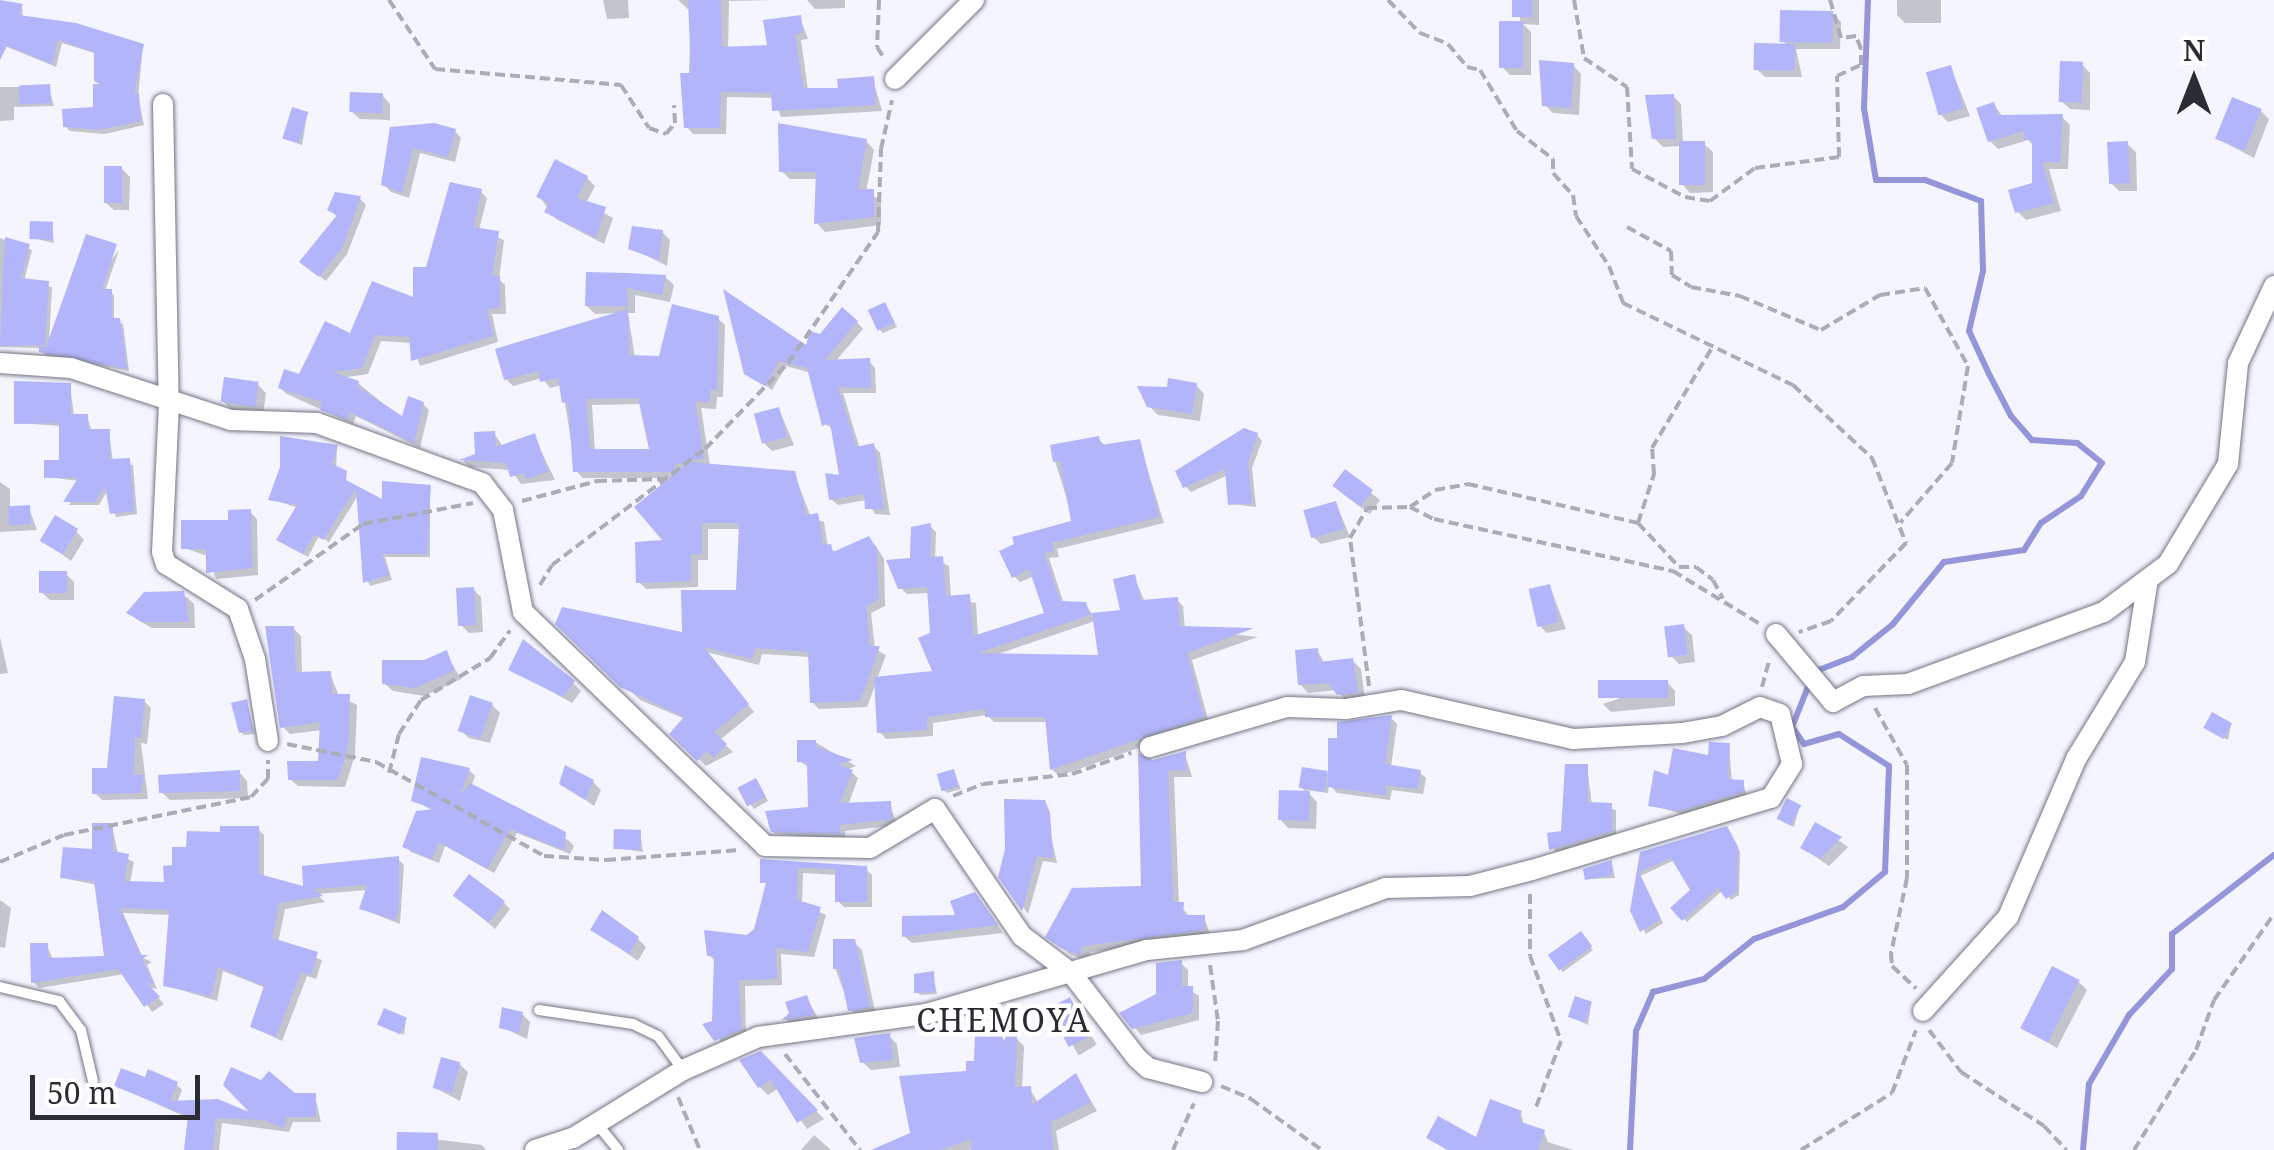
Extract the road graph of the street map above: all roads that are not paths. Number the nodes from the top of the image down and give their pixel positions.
1 (974, 0) edge
2 (895, 79) road end
3 (163, 104) dead end
4 (2274, 286) edge
5 (0, 362) edge
6 (169, 404) junction
7 (2148, 579) junction
8 (1776, 634) road end
9 (268, 740) road end
10 (1150, 746) road end
11 (1072, 974) junction
12 (0, 987) edge
13 (539, 1010) dead end
14 (1922, 1011) road end
15 (676, 1074) junction
16 (93, 1080) dead end
17 (1202, 1082) road end
18 (598, 1124) junction
19 (534, 1150) edge
20 (618, 1150) edge

1 - 2 street
3 - 6 street
4 - 7 street
5 - 6 street
6 - 9 street
6 - 11 street
7 - 8 street
7 - 14 street
10 - 11 street
11 - 15 street
11 - 17 street
12 - 16 lane
13 - 15 lane
15 - 18 street
18 - 19 street
18 - 20 lane

